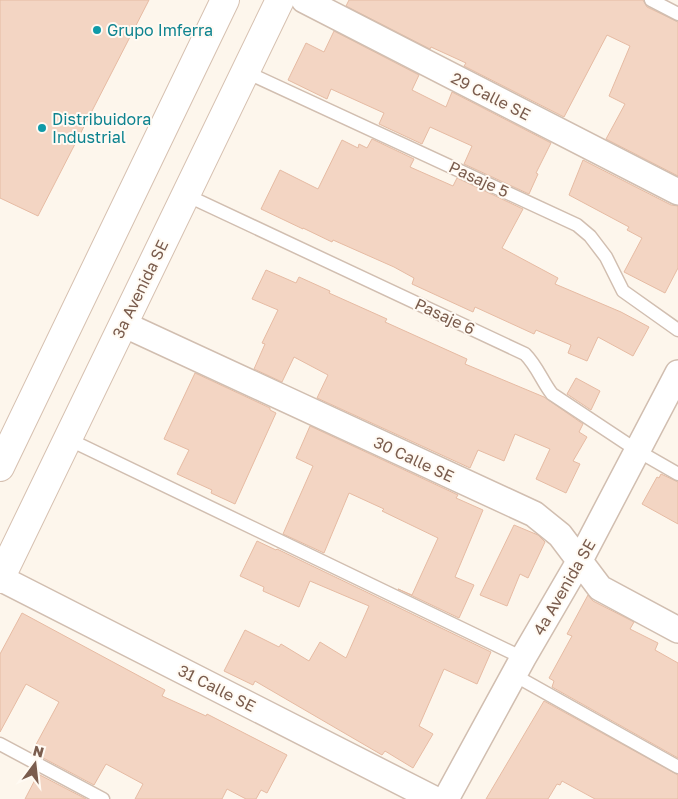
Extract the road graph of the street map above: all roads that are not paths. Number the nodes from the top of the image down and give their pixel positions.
1 (225, 0) edge
2 (280, 0) edge
3 (304, 0) edge
4 (651, 0) edge
5 (678, 14) edge
6 (246, 72) junction
7 (678, 192) edge
8 (186, 195) junction
9 (123, 324) junction
10 (678, 330) edge
11 (678, 373) edge
12 (68, 439) junction
13 (638, 451) junction
14 (0, 467) edge
15 (678, 474) edge
16 (580, 560) junction
17 (0, 578) edge
18 (678, 630) edge
19 (518, 666) junction
20 (0, 744) edge
21 (678, 767) edge
22 (103, 799) edge
23 (434, 799) edge
24 (446, 799) edge

1 - 14 main road
2 - 6 main road, 3a Avenida SE
3 - 7 street, 29 Calle SE
4 - 5 lane
6 - 8 main road, 3a Avenida SE
6 - 10 lane, Pasaje 5
8 - 9 main road, 3a Avenida SE
8 - 13 lane, Pasaje 6
9 - 12 main road, 3a Avenida SE
9 - 16 street, 30 Calle SE
11 - 13 street, 4a Avenida SE
12 - 17 main road, 3a Avenida SE
12 - 19 lane
13 - 15 lane, Pasaje 6
13 - 16 street, 4a Avenida SE
16 - 18 street, 30 Calle SE
16 - 19 street, 4a Avenida SE
17 - 23 street, 31 Calle SE
19 - 21 lane
19 - 24 street, 4a Avenida SE
20 - 22 lane

